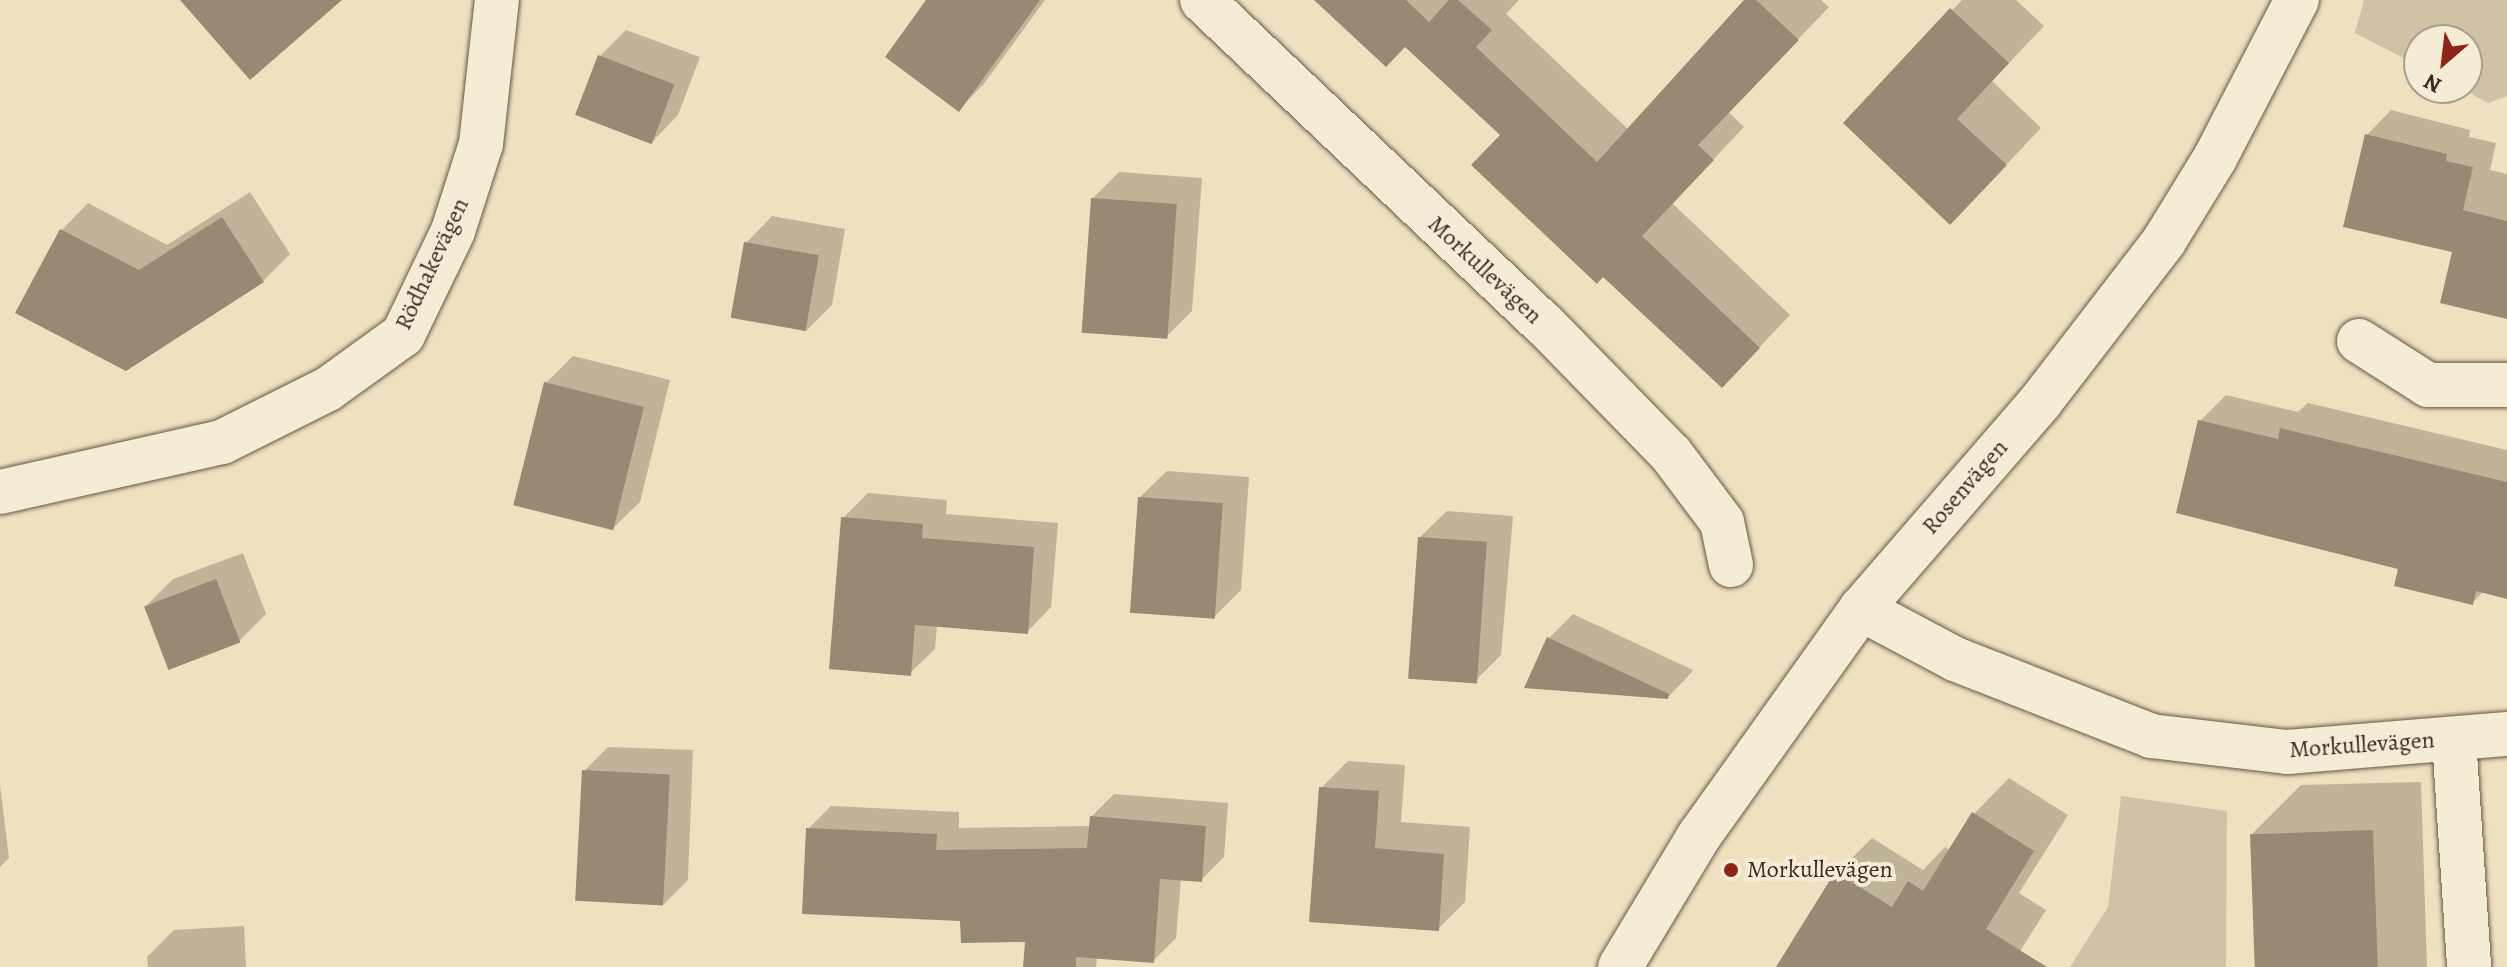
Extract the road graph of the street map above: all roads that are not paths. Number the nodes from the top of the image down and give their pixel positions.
1 (497, 0) edge
2 (1202, 0) edge
3 (2297, 0) edge
4 (2359, 341) dead end
5 (2507, 385) edge
6 (0, 492) edge
7 (1731, 565) dead end
8 (1861, 609) junction
9 (2507, 734) edge
10 (2454, 739) junction
11 (1620, 967) edge
12 (2469, 967) edge

1 - 6 street, Rödhakevägen
2 - 7 street, Morkullevägen
3 - 8 street, Rosenvägen
4 - 5 street
8 - 10 street, Morkullevägen
8 - 11 street, Rosenvägen
9 - 10 street, Morkullevägen
10 - 12 street

